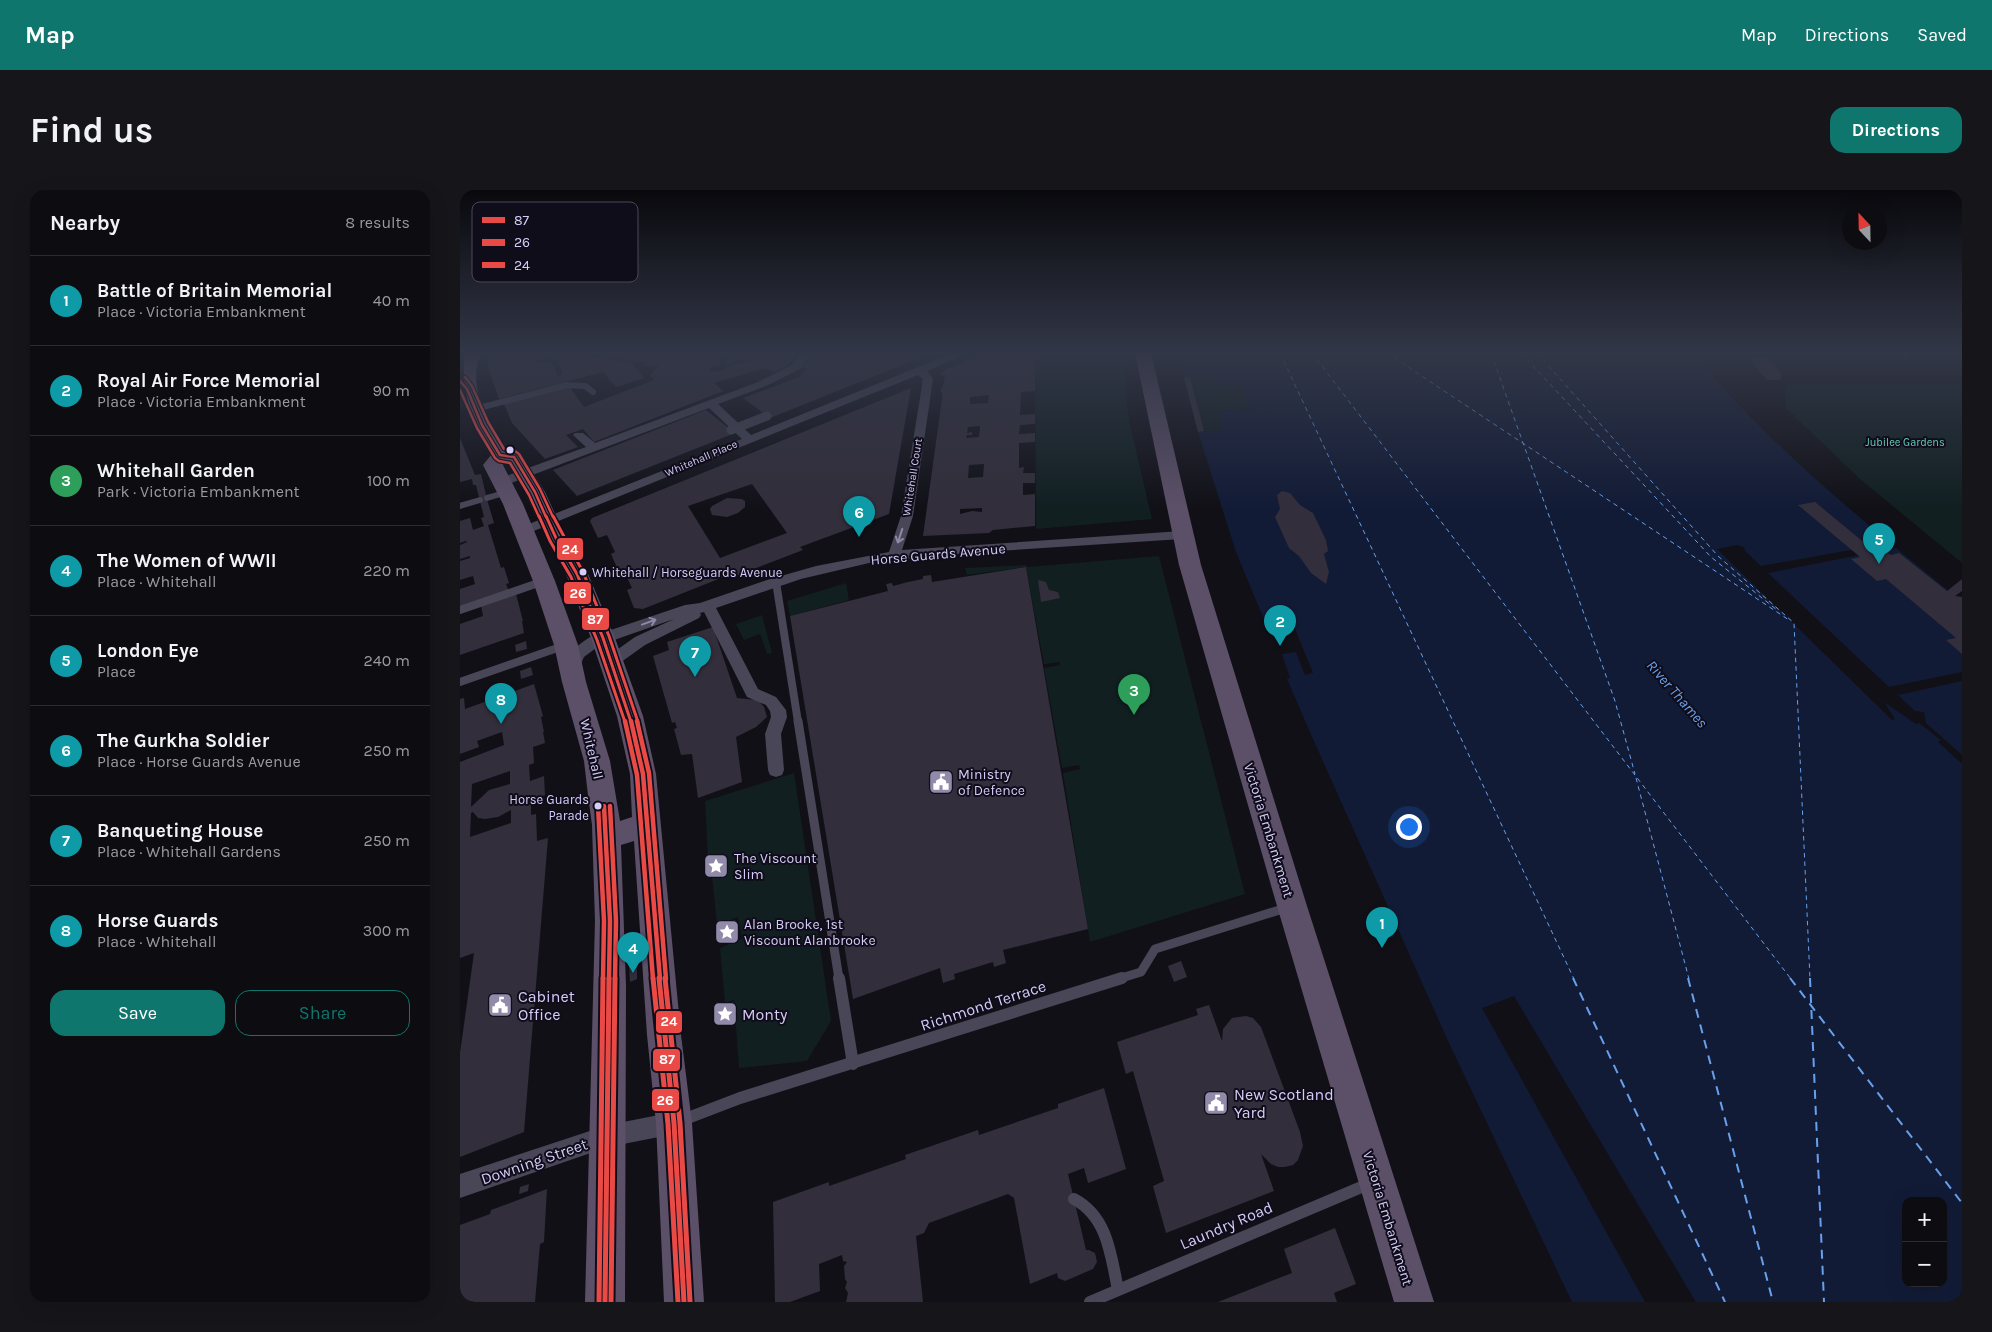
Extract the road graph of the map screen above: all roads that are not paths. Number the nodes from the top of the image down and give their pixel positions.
1 (473, 405) edge
2 (491, 405) edge
3 (709, 405) edge
4 (712, 405) edge
5 (835, 405) edge
6 (924, 405) edge
7 (1154, 405) edge
8 (475, 409) junction
9 (767, 416) dead end
10 (731, 430) dead end
11 (579, 435) dead end
12 (749, 439) junction
13 (593, 447) junction
14 (500, 455) junction
15 (525, 474) junction
16 (505, 487) junction
17 (460, 506) edge
18 (549, 522) junction
19 (524, 531) junction
20 (1182, 535) junction
21 (894, 555) junction
22 (544, 582) junction
23 (776, 582) junction
24 (704, 607) junction
25 (460, 610) edge
26 (603, 638) junction
27 (566, 645) junction
28 (612, 661) junction
29 (572, 671) junction
30 (460, 682) edge
31 (776, 770) dead end
32 (648, 824) junction
33 (606, 838) junction
34 (1292, 906) junction
35 (853, 1064) junction
36 (674, 1123) junction
37 (608, 1136) junction
38 (1376, 1180) junction
39 (460, 1186) edge
40 (1074, 1199) dead end
41 (1118, 1290) junction
42 (605, 1302) edge
43 (684, 1302) edge
44 (1090, 1302) edge
45 (1414, 1302) edge

1 - 8 main road
2 - 8 lane
3 - 13 street
4 - 12 street
5 - 12 street, Whitehall Place
6 -> 21 street, Whitehall Court
7 - 20 main road, Victoria Embankment
8 - 14 main road
9 - 10 street, bridge
11 - 13 street
12 - 18 street, Whitehall Place
13 - 15 street
14 - 15 main road
14 - 16 main road, Whitehall
15 - 16 street
15 - 18 main road
16 - 17 lane
16 - 19 main road, Whitehall
18 - 19 street, Whitehall Place
18 - 26 main road
19 - 22 main road, Whitehall
20 - 21 street, Horse Guards Avenue
20 - 34 main road, Victoria Embankment
21 - 23 street, Horse Guards Avenue
22 - 25 lane
22 - 27 main road, Whitehall
23 - 24 street, Horse Guards Avenue
23 - 35 lane
26 -> 24 street, Horse Guards Avenue
24 - 28 street, Horse Guards Avenue
24 - 31 street
26 - 28 main road
26 - 29 street, Horse Guards Avenue
27 - 29 main road, Whitehall
27 - 30 lane
28 - 32 main road
29 - 33 main road, Whitehall
32 - 33 main road
32 - 36 main road
33 - 37 main road, Whitehall
34 - 35 lane, Richmond Terrace
34 - 38 main road, Victoria Embankment
35 - 36 lane, Richmond Terrace
36 - 37 street, Downing Street
36 - 43 main road
37 - 39 street, Downing Street
37 - 42 main road, Whitehall
38 - 41 lane, Laundry Road
38 - 45 main road, Victoria Embankment
40 - 41 lane
41 - 44 lane, Laundry Road

